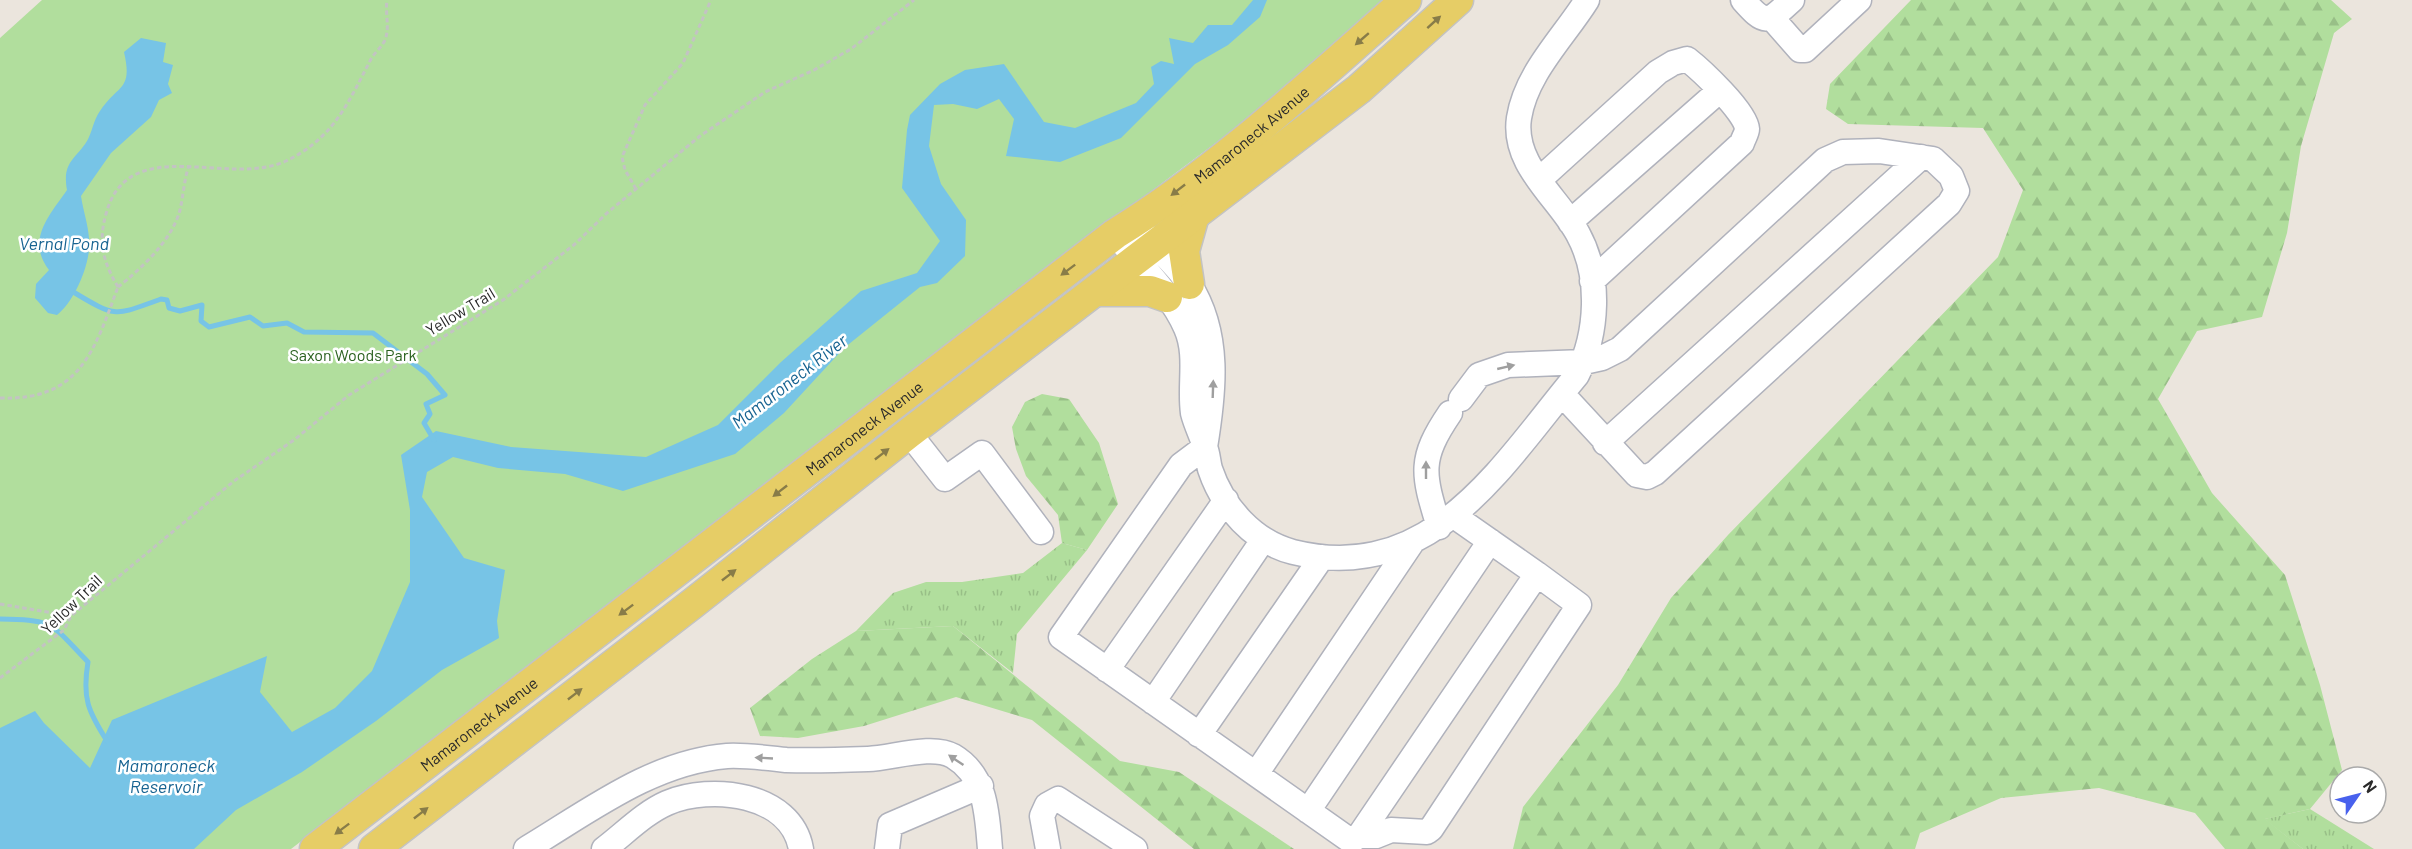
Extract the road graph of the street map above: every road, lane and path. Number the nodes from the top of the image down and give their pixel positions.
1 (387, 0) edge
2 (711, 0) edge
3 (914, 0) edge
4 (1406, 0) edge
5 (1458, 0) edge
6 (1587, 0) edge
7 (1743, 0) edge
8 (1792, 0) edge
9 (1860, 0) edge
10 (1771, 17) junction
11 (1719, 91) junction
12 (1921, 157) junction
13 (188, 168) junction
14 (1539, 180) junction
15 (636, 189) junction
16 (1193, 219) junction
17 (1570, 222) junction
18 (1125, 228) junction
19 (1146, 254) junction
20 (1592, 281) junction
21 (118, 287) junction
22 (1178, 290) junction
23 (1098, 291) junction
24 (1584, 362) junction
25 (1562, 394) junction
26 (0, 398) edge
27 (909, 433) junction
28 (1605, 443) junction
29 (1205, 447) junction
30 (1226, 500) junction
31 (1447, 521) junction
32 (1041, 532) dead end
33 (1263, 540) junction
34 (1413, 541) junction
35 (1490, 541) junction
36 (1322, 557) junction
37 (672, 574) junction
38 (1537, 574) junction
39 (0, 604) edge
40 (692, 604) junction
41 (71, 616) junction
42 (1107, 670) junction
43 (0, 678) edge
44 (1153, 702) junction
45 (1199, 735) junction
46 (1256, 774) junction
47 (981, 786) junction
48 (595, 808) junction
49 (1308, 811) junction
50 (1359, 836) junction
51 (611, 844) edge
52 (315, 849) edge
53 (374, 849) edge
54 (526, 849) edge
55 (801, 849) edge
56 (887, 849) edge
57 (990, 849) edge
58 (1048, 849) edge
59 (1135, 849) edge

1 - 13 path
2 - 15 path
3 - 15 path, Yellow Trail
4 -> 18 main road, Mamaroneck Avenue
16 -> 5 main road, Mamaroneck Avenue
6 - 14 street
7 - 10 street
8 - 10 street
9 - 10 street
11 - 14 street
11 - 17 street
11 - 20 street
12 - 24 street
12 - 28 street
12 - 28 street
13 - 21 path
13 - 21 path
14 - 17 street
15 - 41 path, Yellow Trail
16 - 19 main road, Mamaroneck Avenue
16 - 22 main road
17 - 20 street
18 - 19 street
18 -> 37 main road, Mamaroneck Avenue
19 - 22 street
19 - 23 main road, Mamaroneck Avenue
20 - 24 street
21 - 26 path
22 - 23 main road
22 - 29 street
23 - 27 main road, Mamaroneck Avenue
24 - 25 street
31 -> 24 street
25 - 28 street
25 - 31 street
27 - 32 street
40 -> 27 main road, Mamaroneck Avenue
29 - 30 street
29 - 42 street
30 - 33 street
30 - 42 street
31 - 34 street
31 - 35 street
33 - 36 street
33 - 44 street
34 - 36 street
34 - 46 street
35 - 38 street
35 - 49 street
36 - 45 street
37 - 40 street
37 -> 52 main road, Mamaroneck Avenue
38 - 50 street
38 - 50 street
39 - 41 path
53 -> 40 main road, Mamaroneck Avenue
41 - 43 path, Yellow Trail
42 - 44 street
44 - 45 street
45 - 46 street
46 - 49 street
47 -> 48 street
47 - 56 street
47 - 57 street
48 - 51 street
48 - 54 street
49 - 50 street
51 - 55 street
58 - 59 street

